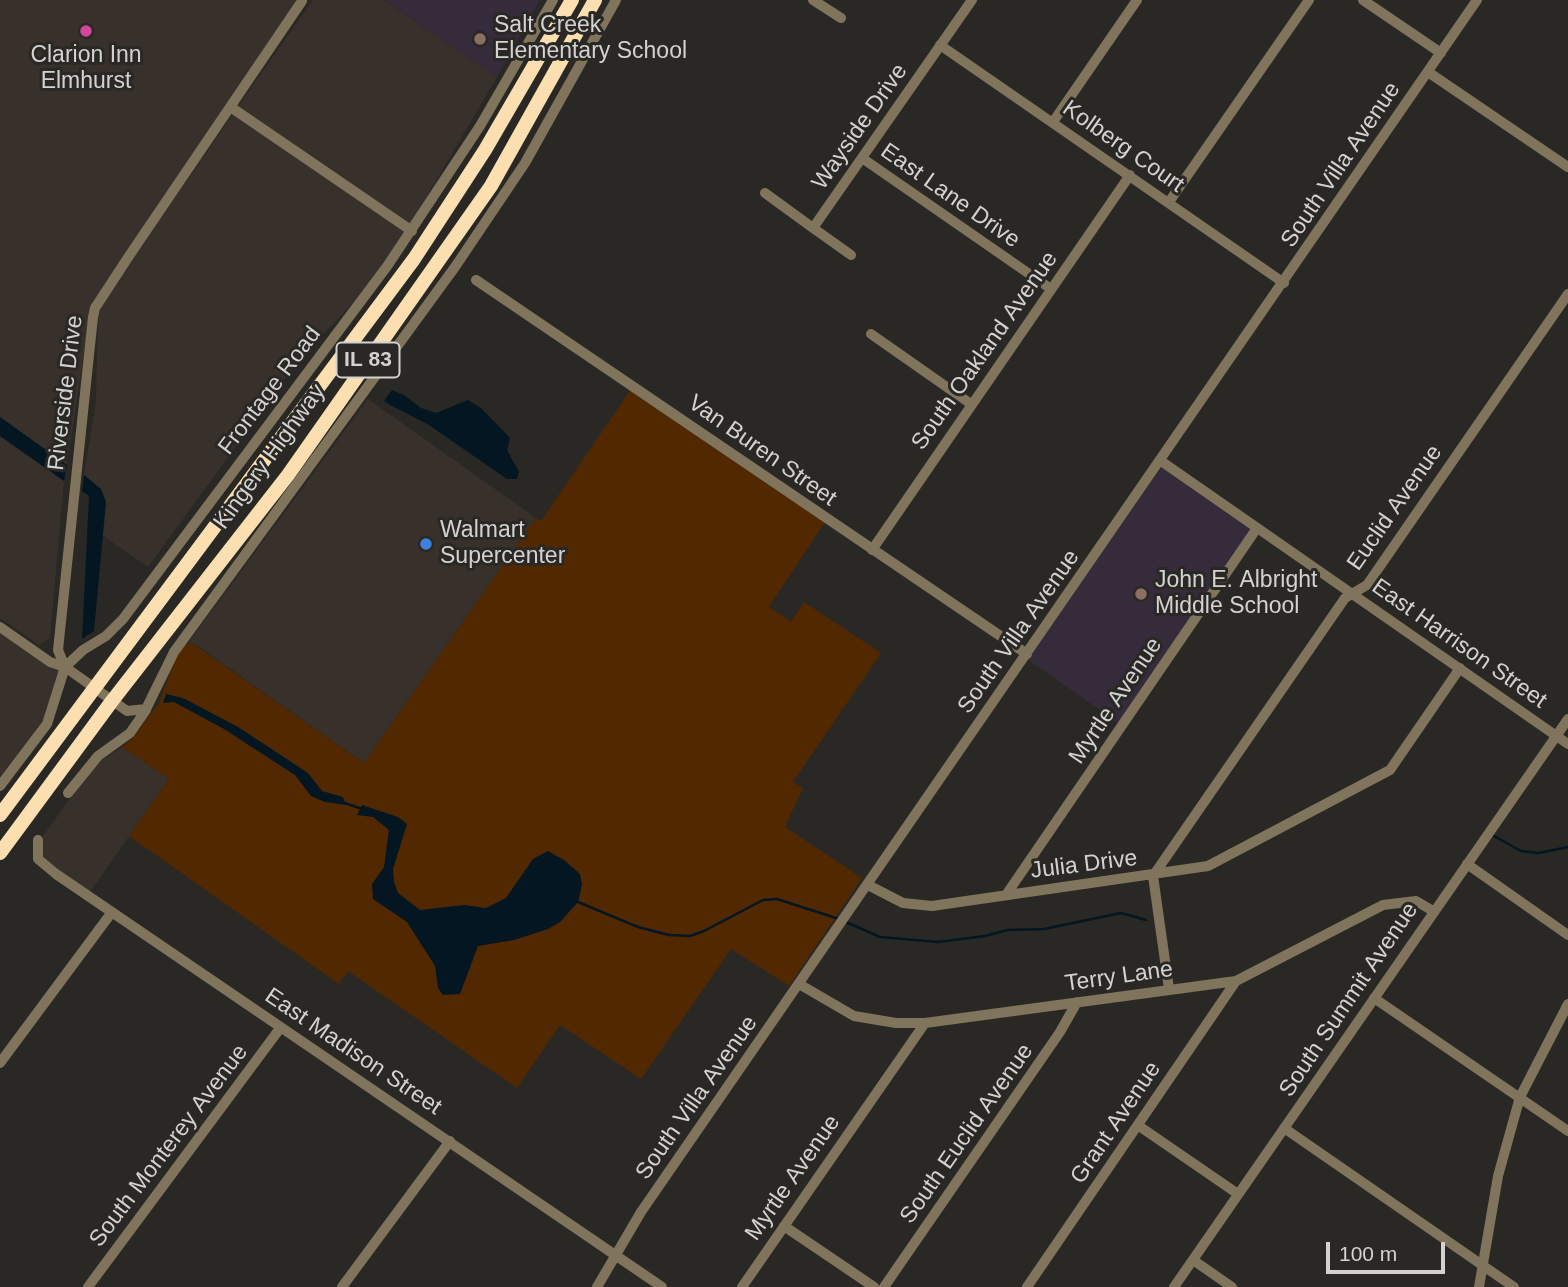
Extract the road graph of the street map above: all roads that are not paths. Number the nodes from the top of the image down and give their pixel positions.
1 (553, 0) edge
2 (572, 0) edge
3 (595, 0) edge
4 (616, 0) edge
5 (813, 0) edge
6 (972, 0) edge
7 (1137, 0) edge
8 (1309, 0) edge
9 (1363, 0) edge
10 (1477, 0) edge
11 (302, 1) edge
12 (841, 18) dead end
13 (940, 45) junction
14 (1441, 53) junction
15 (1428, 72) junction
16 (232, 108) junction
17 (1052, 122) junction
18 (862, 159) junction
19 (1568, 167) edge
20 (1130, 175) junction
21 (765, 194) dead end
22 (1169, 202) junction
23 (813, 228) junction
24 (412, 230) junction
25 (851, 255) dead end
26 (476, 280) dead end
27 (1283, 283) junction
28 (1051, 289) junction
29 (1568, 294) edge
30 (871, 334) dead end
31 (971, 404) junction
32 (1161, 461) junction
33 (1257, 528) junction
34 (872, 550) junction
35 (1354, 594) junction
36 (0, 627) edge
37 (1027, 654) junction
38 (65, 667) junction
39 (1460, 668) junction
40 (94, 689) junction
41 (112, 702) junction
42 (146, 709) junction
43 (1568, 719) edge
44 (1556, 736) junction
45 (1568, 744) edge
46 (0, 786) edge
47 (68, 793) dead end
48 (0, 815) edge
49 (38, 840) dead end
50 (0, 853) edge
51 (1467, 864) junction
52 (1153, 876) junction
53 (868, 885) junction
54 (1006, 895) junction
55 (1433, 911) junction
56 (112, 912) junction
57 (1568, 935) edge
58 (1236, 981) junction
59 (799, 984) junction
60 (1169, 989) junction
61 (1374, 998) junction
62 (1077, 1002) junction
63 (1568, 1004) edge
64 (925, 1023) junction
65 (281, 1027) junction
66 (0, 1063) edge
67 (1520, 1097) junction
68 (1139, 1126) junction
69 (1284, 1128) junction
70 (1568, 1130) edge
71 (450, 1141) junction
72 (1238, 1195) junction
73 (784, 1226) junction
74 (616, 1255) junction
75 (1193, 1260) junction
76 (1483, 1265) junction
77 (88, 1287) edge
78 (342, 1287) edge
79 (597, 1287) edge
80 (662, 1287) edge
81 (742, 1287) edge
82 (874, 1287) edge
83 (884, 1287) edge
84 (1027, 1287) edge
85 (1174, 1287) edge
86 (1232, 1287) edge
87 (1479, 1287) edge
88 (1514, 1287) edge

1 - 24 street, Frontage Road
2 - 40 highway, Kingery Highway / IL 83
3 - 41 highway, Kingery Highway / IL 83
4 - 42 street
5 - 12 street
6 - 13 street, Wayside Drive
7 - 17 street
8 - 22 street
9 - 14 street
10 - 14 street, South Villa Avenue
11 - 16 street, Riverside Drive
13 - 17 street, Kolberg Court
13 - 18 street, Wayside Drive
14 - 15 street, South Villa Avenue
15 - 19 street
15 - 27 street, South Villa Avenue
16 - 24 street
16 - 38 street, Riverside Drive
17 - 20 street, Kolberg Court
18 - 23 street, Wayside Drive
18 - 28 street, East Lane Drive
20 - 22 street, Kolberg Court
20 - 28 street, South Oakland Avenue
21 - 23 street
22 - 27 street, Kolberg Court
23 - 25 street
24 - 38 street, Frontage Road
26 - 34 street, Van Buren Street
27 - 32 street, South Villa Avenue
28 - 31 street, South Oakland Avenue
29 - 35 street, Euclid Avenue
30 - 31 street
31 - 34 street, South Oakland Avenue
32 - 33 street, East Harrison Street
32 - 37 street, South Villa Avenue
33 - 35 street, East Harrison Street
33 - 54 street, Myrtle Avenue
34 - 37 street, Van Buren Street
35 - 39 street, East Harrison Street
35 - 52 street, Euclid Avenue
36 - 38 street
37 - 53 street, South Villa Avenue
38 - 40 street
38 - 46 street
39 - 44 street, East Harrison Street
39 - 52 street, Julia Drive
40 - 41 street
40 - 48 highway, Kingery Highway / IL 83
41 - 42 street
41 - 50 highway, Kingery Highway / IL 83
42 - 47 street
43 - 44 street, South Summit Avenue
44 - 45 street, East Harrison Street
44 - 51 street, South Summit Avenue
49 - 56 street, East Madison Street
51 - 55 street, South Summit Avenue
51 - 57 street
52 - 54 street, Julia Drive
52 - 60 street
53 - 54 street, Julia Drive
53 - 59 street, South Villa Avenue
55 - 58 street, Terry Lane
55 - 61 street, South Summit Avenue
56 - 65 street, East Madison Street
56 - 66 street
58 - 60 street, Terry Lane
58 - 68 street, Grant Avenue
59 - 64 street, Terry Lane
59 - 74 street, South Villa Avenue
60 - 62 street, Terry Lane
61 - 67 street
61 - 69 street, South Summit Avenue
62 - 64 street, Terry Lane
62 - 83 street, South Euclid Avenue
63 - 67 street
64 - 73 street, Myrtle Avenue
65 - 71 street, East Madison Street
65 - 77 street, South Monterey Avenue
67 - 70 street
67 - 76 street
68 - 72 street
68 - 84 street, Grant Avenue
69 - 72 street, South Summit Avenue
69 - 76 street
71 - 74 street, East Madison Street
71 - 78 street
72 - 75 street, South Summit Avenue
73 - 81 street, Myrtle Avenue
73 - 82 street
74 - 79 street, South Villa Avenue
74 - 80 street, East Madison Street
75 - 85 street, South Summit Avenue
75 - 86 street
76 - 87 street
76 - 88 street

